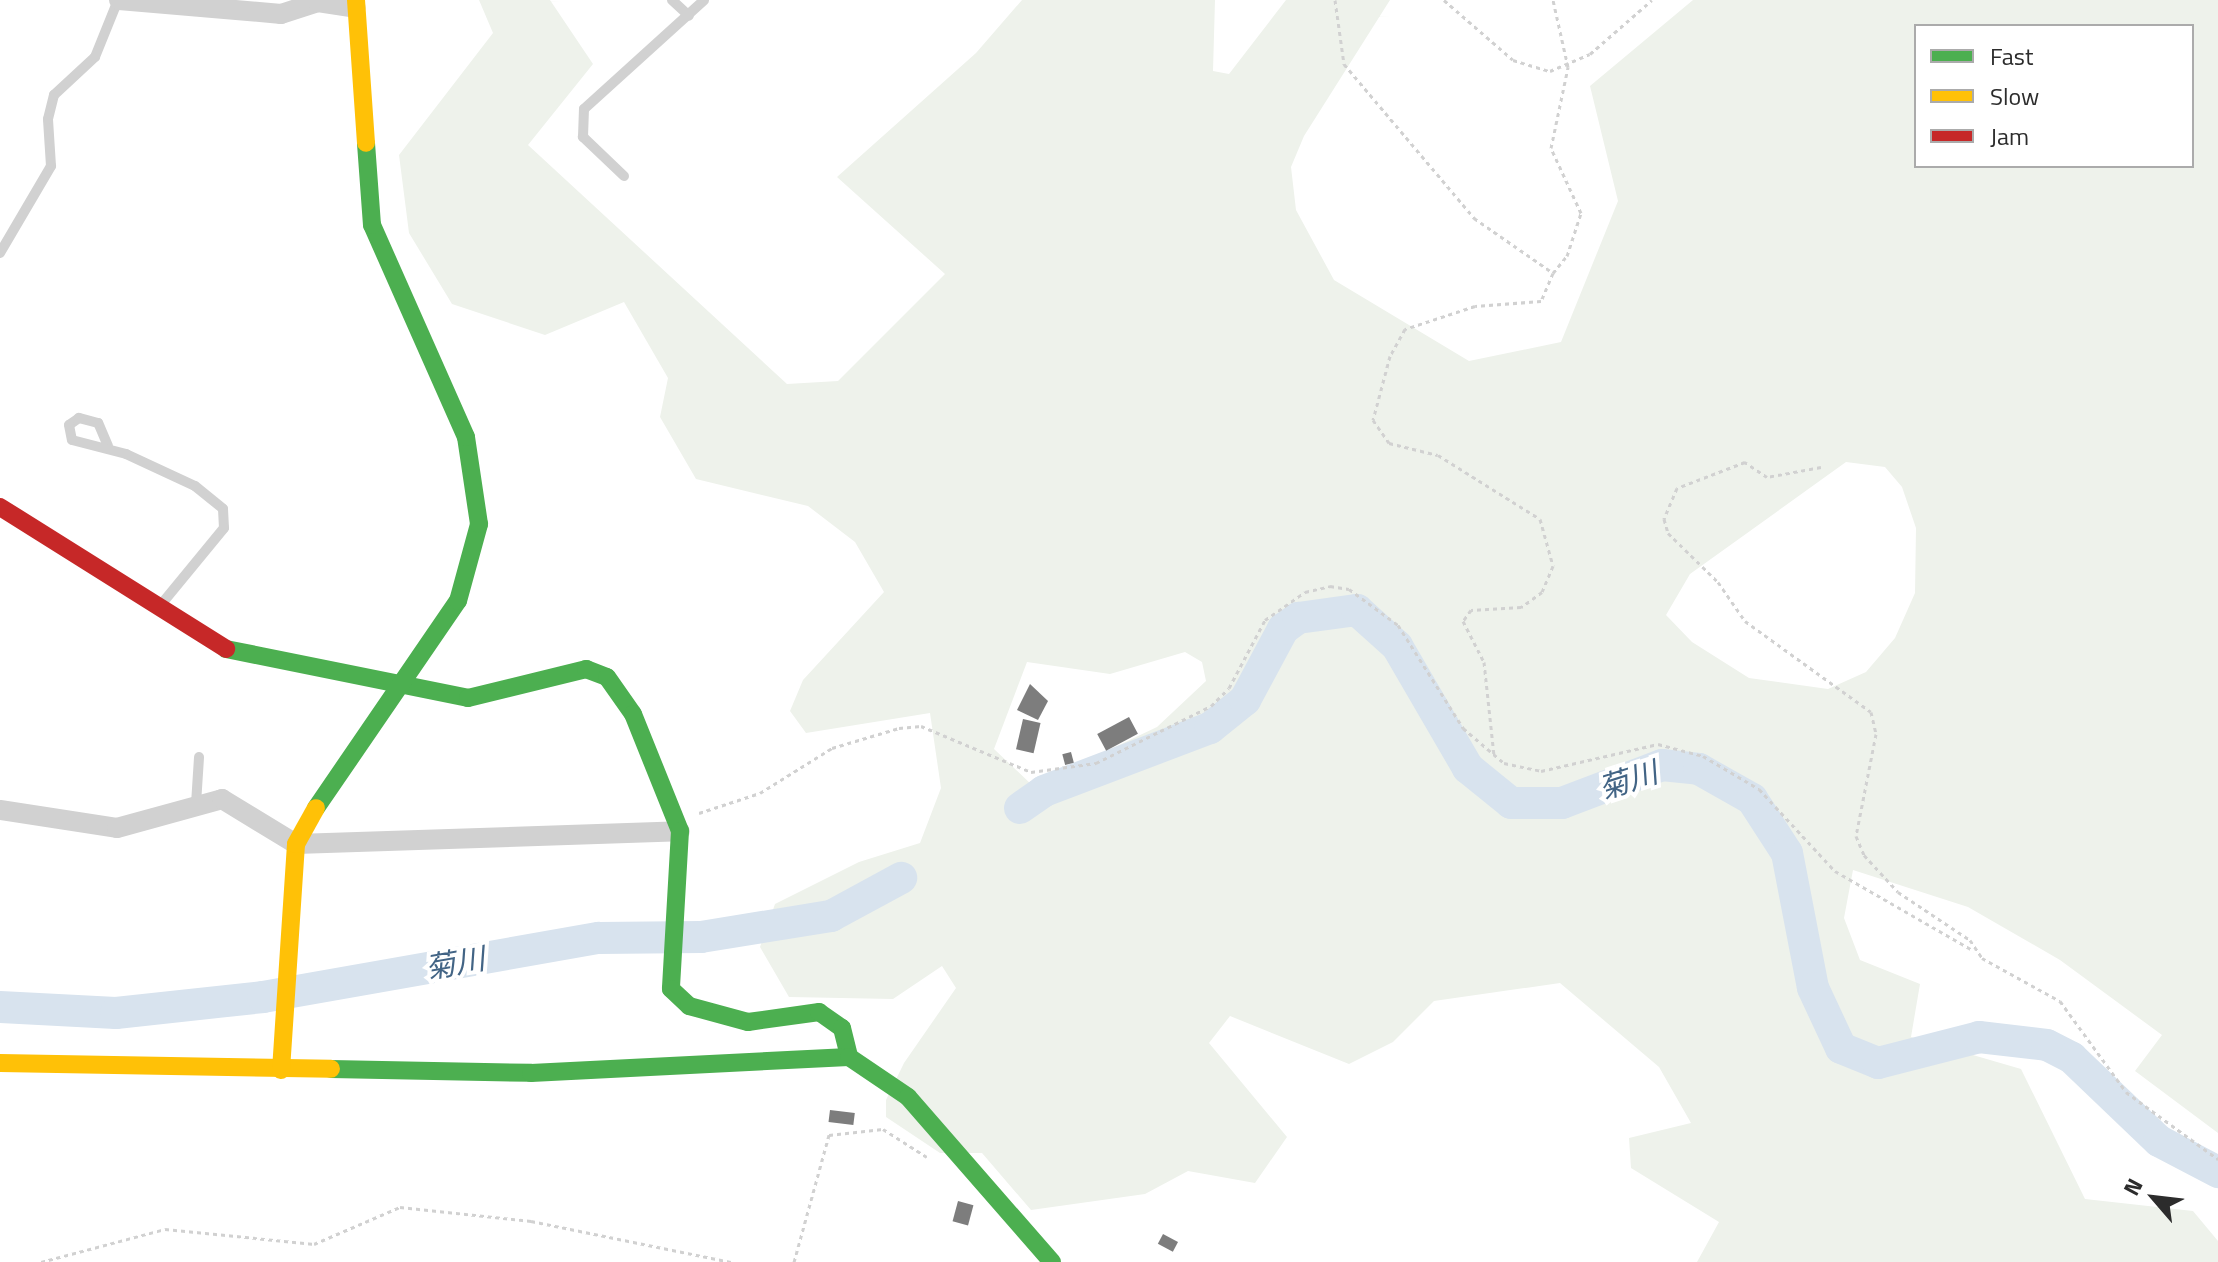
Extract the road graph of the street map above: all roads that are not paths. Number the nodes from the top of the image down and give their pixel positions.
1 (119, 0) edge
2 (672, 0) edge
3 (704, 0) edge
4 (356, 4) edge
5 (689, 16) junction
6 (624, 176) dead end
7 (0, 253) edge
8 (108, 446) dead end
9 (0, 507) edge
10 (159, 607) junction
11 (401, 681) junction
12 (199, 757) dead end
13 (196, 804) junction
14 (0, 810) edge
15 (678, 826) junction
16 (296, 844) junction
17 (849, 1057) junction
18 (0, 1063) edge
19 (281, 1070) junction
20 (1052, 1262) edge

1 - 4 street
1 - 7 lane
2 - 5 lane
3 - 5 lane
4 - 11 street
5 - 6 lane
8 - 10 lane
9 - 10 street
10 - 11 street
11 - 15 street
11 - 16 street
12 - 13 lane
13 - 14 street
13 - 16 street
15 - 16 street
15 - 17 street
16 - 19 street
17 - 19 street
17 - 20 street
18 - 19 street

